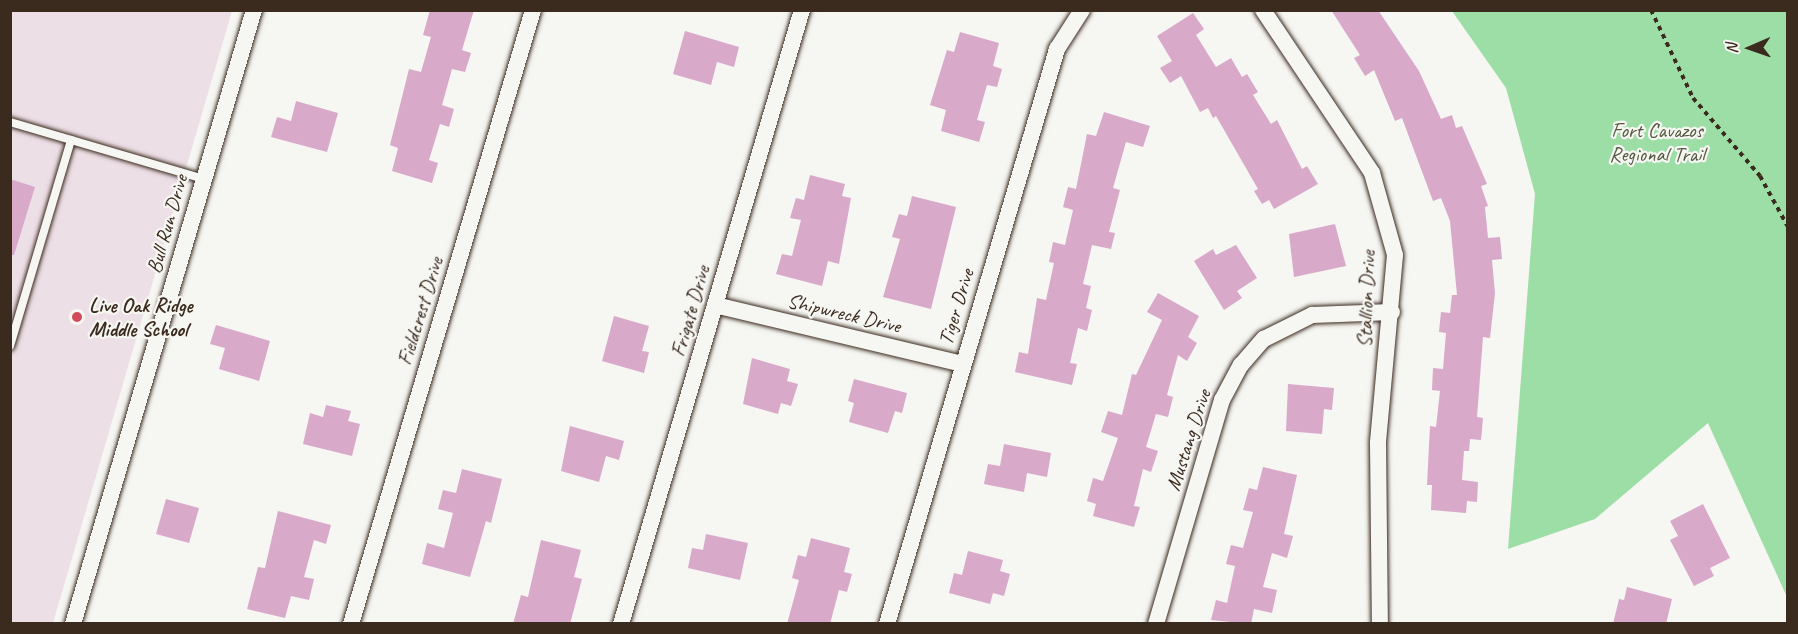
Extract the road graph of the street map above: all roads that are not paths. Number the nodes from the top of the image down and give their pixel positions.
1 (254, 10) edge
2 (533, 10) edge
3 (802, 10) edge
4 (1082, 10) edge
5 (1263, 10) edge
6 (10, 122) edge
7 (71, 140) junction
8 (204, 179) junction
9 (715, 305) junction
10 (1392, 312) junction
11 (10, 346) edge
12 (962, 364) junction
13 (73, 624) edge
14 (351, 624) edge
15 (621, 624) edge
16 (887, 624) edge
17 (1156, 624) edge
18 (1380, 624) edge

1 - 8 street, Bull Run Drive
2 - 14 street, Fieldcrest Drive
3 - 9 street, Frigate Drive
4 - 12 street, Tiger Drive
5 - 10 street, Stallion Drive
6 - 7 lane
7 - 8 lane
7 - 11 lane
8 - 13 street, Bull Run Drive
9 - 12 street, Shipwreck Drive
9 - 15 street, Frigate Drive
10 - 17 street, Mustang Drive
10 - 18 street, Stallion Drive
12 - 16 street, Tiger Drive

